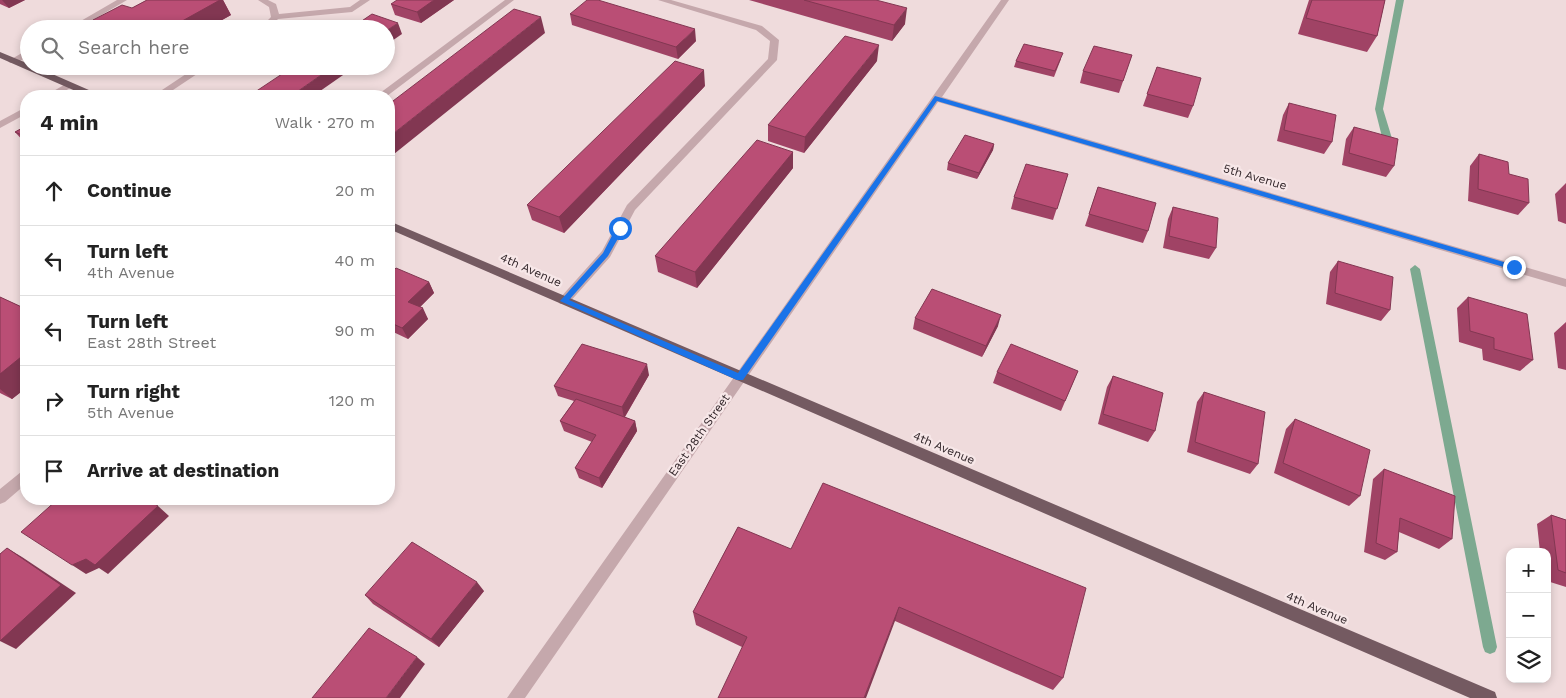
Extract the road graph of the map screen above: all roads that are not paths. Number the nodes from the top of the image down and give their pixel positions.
1 (123, 0) edge
2 (262, 0) edge
3 (366, 0) edge
4 (510, 0) edge
5 (662, 0) edge
6 (1005, 0) edge
7 (275, 17) junction
8 (87, 20) edge
9 (272, 20) edge
10 (0, 55) edge
11 (20, 57) edge
12 (13, 61) junction
13 (20, 64) edge
14 (46, 75) edge
15 (191, 75) edge
16 (69, 85) junction
17 (60, 90) edge
18 (81, 90) edge
19 (167, 90) edge
20 (389, 90) edge
21 (935, 98) junction
22 (20, 113) edge
23 (0, 125) edge
24 (395, 227) edge
25 (1566, 283) edge
26 (564, 301) junction
27 (740, 377) junction
28 (20, 481) edge
29 (0, 498) edge
30 (515, 698) edge
31 (1489, 698) edge

1 - 8 street
2 - 7 street
3 - 7 street
4 - 20 street
5 - 26 street
6 - 21 street, East 28th Street
7 - 9 street
10 - 12 main road
11 - 12 street
12 - 13 main road
14 - 16 main road
15 - 19 street
16 - 17 street
16 - 18 main road
21 - 25 street, 5th Avenue
21 - 27 street, East 28th Street
22 - 23 street
24 - 26 main road, 4th Avenue
26 - 27 main road, 4th Avenue
27 - 30 street, East 28th Street
27 - 31 main road, 4th Avenue
28 - 29 street

